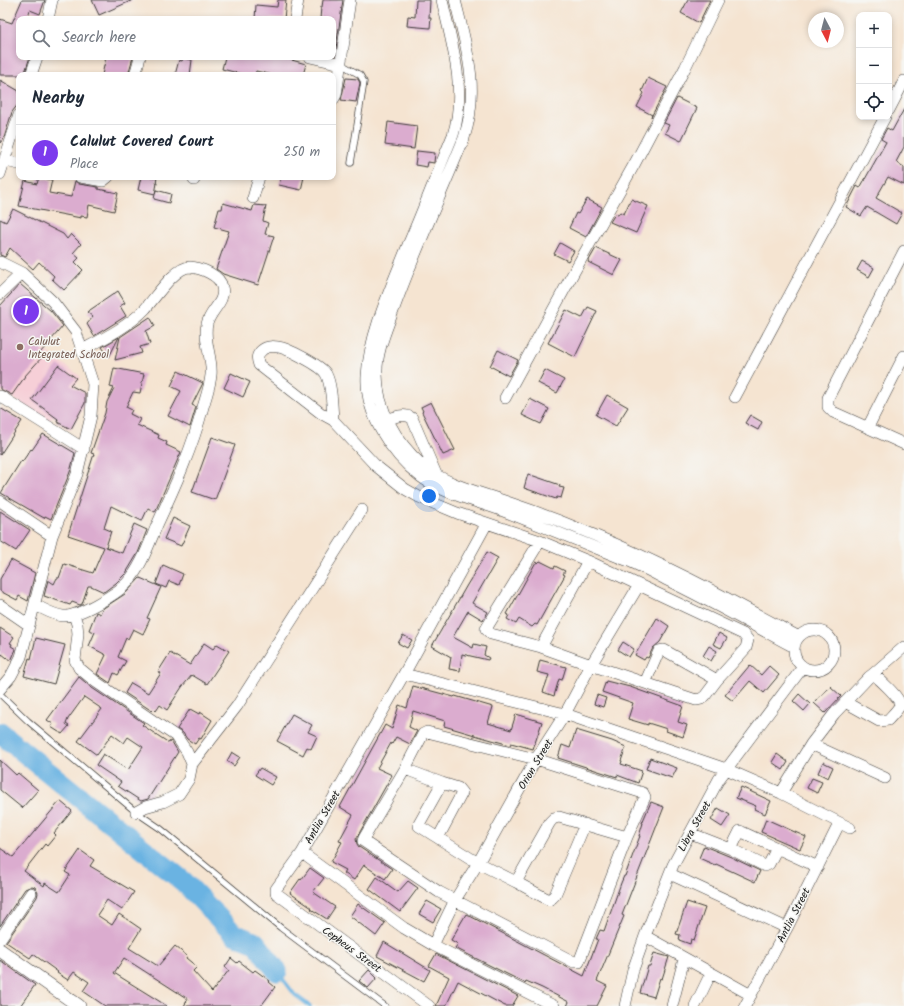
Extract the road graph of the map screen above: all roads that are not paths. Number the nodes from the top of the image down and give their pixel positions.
1 (52, 0) edge
2 (298, 0) edge
3 (350, 0) edge
4 (442, 0) edge
5 (455, 0) edge
6 (718, 0) edge
7 (49, 16) edge
8 (295, 16) edge
9 (36, 60) edge
10 (139, 60) edge
11 (323, 60) edge
12 (340, 64) junction
13 (32, 72) edge
14 (136, 72) edge
15 (904, 81) edge
16 (336, 95) edge
17 (892, 104) edge
18 (464, 108) junction
19 (884, 120) edge
20 (16, 125) edge
21 (5, 161) junction
22 (16, 163) edge
23 (351, 163) dead end
24 (0, 174) edge
25 (258, 180) edge
26 (253, 198) dead end
27 (904, 251) edge
28 (0, 262) edge
29 (22, 273) junction
30 (0, 294) edge
31 (377, 344) junction
32 (82, 350) junction
33 (904, 356) edge
34 (0, 396) edge
35 (735, 397) dead end
36 (506, 398) dead end
37 (333, 420) junction
38 (388, 420) junction
39 (377, 424) junction
40 (868, 427) junction
41 (904, 444) edge
42 (84, 449) junction
43 (434, 480) junction
44 (0, 501) edge
45 (362, 510) dead end
46 (487, 523) junction
47 (52, 536) junction
48 (540, 541) junction
49 (588, 561) junction
50 (662, 572) junction
51 (640, 585) junction
52 (0, 605) edge
53 (35, 605) junction
54 (74, 615) junction
55 (29, 625) junction
56 (799, 637) junction
57 (541, 647) junction
58 (794, 647) junction
59 (904, 647) edge
60 (591, 666) junction
61 (802, 667) junction
62 (404, 674) junction
63 (872, 674) junction
64 (717, 680) junction
65 (645, 683) junction
66 (0, 689) edge
67 (0, 694) edge
68 (845, 702) junction
69 (565, 714) junction
70 (811, 744) junction
71 (536, 759) junction
72 (192, 764) junction
73 (405, 769) junction
74 (726, 769) junction
75 (885, 778) dead end
76 (442, 783) junction
77 (781, 793) junction
78 (136, 812) junction
79 (585, 824) junction
80 (839, 824) junction
81 (850, 828) dead end
82 (690, 833) junction
83 (627, 837) junction
84 (438, 838) junction
85 (777, 848) junction
86 (731, 849) junction
87 (302, 853) junction
88 (478, 863) junction
89 (818, 867) junction
90 (670, 874) junction
91 (516, 882) junction
92 (31, 893) dead end
93 (455, 900) junction
94 (787, 928) junction
95 (645, 936) junction
96 (0, 939) edge
97 (433, 945) junction
98 (0, 950) edge
99 (684, 959) junction
100 (711, 973) junction
101 (750, 995) junction
102 (538, 1002) edge
103 (79, 1006) edge
104 (385, 1006) edge
105 (429, 1006) edge
106 (554, 1006) edge
107 (625, 1006) edge
108 (672, 1006) edge
109 (695, 1006) edge
110 (745, 1006) edge

1 - 7 street
2 - 8 street
3 - 12 street
4 - 18 street
5 - 18 street
6 - 36 street
9 - 13 street
10 - 14 street
11 - 12 street
12 - 16 street
12 - 23 lane
15 - 17 street
18 - 31 street
19 - 35 street
20 - 21 street
21 - 22 street
21 - 24 street
25 - 26 street
27 - 40 street
28 - 29 street
29 - 30 street
29 - 32 street
31 - 38 street
31 - 39 street
32 - 42 street
32 - 54 street
33 - 40 street
34 - 42 street
37 - 37 street
37 - 46 street
38 - 39 street
38 - 43 street
38 - 43 street
39 - 43 street
40 - 41 street
42 - 47 street
43 - 50 street
44 - 47 street
45 - 72 street
46 - 48 street
46 - 62 street, Antlia Street
47 - 53 street
48 - 49 street
48 - 57 street
49 - 51 street
49 - 57 street
50 - 56 street
50 - 58 street
51 - 60 street, Orion Street
51 - 64 street
52 - 55 street
53 - 54 street
53 - 55 street
54 - 72 street
55 - 66 street
56 - 58 street
56 - 61 street
57 - 60 street
58 - 61 street
59 - 63 street
60 - 65 street
60 - 69 street, Orion Street
61 - 74 street, Libra Street
62 - 69 street
62 - 87 street, Antlia Street
63 - 68 street
63 - 68 street
64 - 65 street
64 - 65 street
67 - 78 lane
68 - 70 street
69 - 71 street, Orion Street
69 - 74 street
70 - 75 street
70 - 77 street
71 - 73 street
71 - 83 street
71 - 88 street, Orion Street
72 - 78 street
73 - 76 street
73 - 93 street
74 - 77 street
74 - 82 street, Libra Street
76 - 84 street
76 - 84 street
77 - 80 street
78 - 104 lane
79 - 83 street
79 - 91 street
79 - 91 street
80 - 81 street
80 - 89 street, Antlia Street
82 - 86 street
82 - 90 street, Libra Street
83 - 93 street
84 - 88 street
85 - 86 street
85 - 86 street
85 - 89 street
87 - 97 street, Antlia Street
87 - 105 street, Cepheus Street
88 - 91 street
88 - 93 street, Orion Street
89 - 94 street, Antlia Street
90 - 94 street
90 - 95 street, Libra Street
92 - 96 street
93 - 97 street, Orion Street
94 - 101 street, Antlia Street
95 - 99 street
95 - 107 street, Libra Street
97 - 102 street, Antlia Street
98 - 103 street
99 - 100 street
99 - 108 street
100 - 101 street
100 - 109 street
101 - 110 street, Antlia Street
102 - 106 street, Antlia Street

